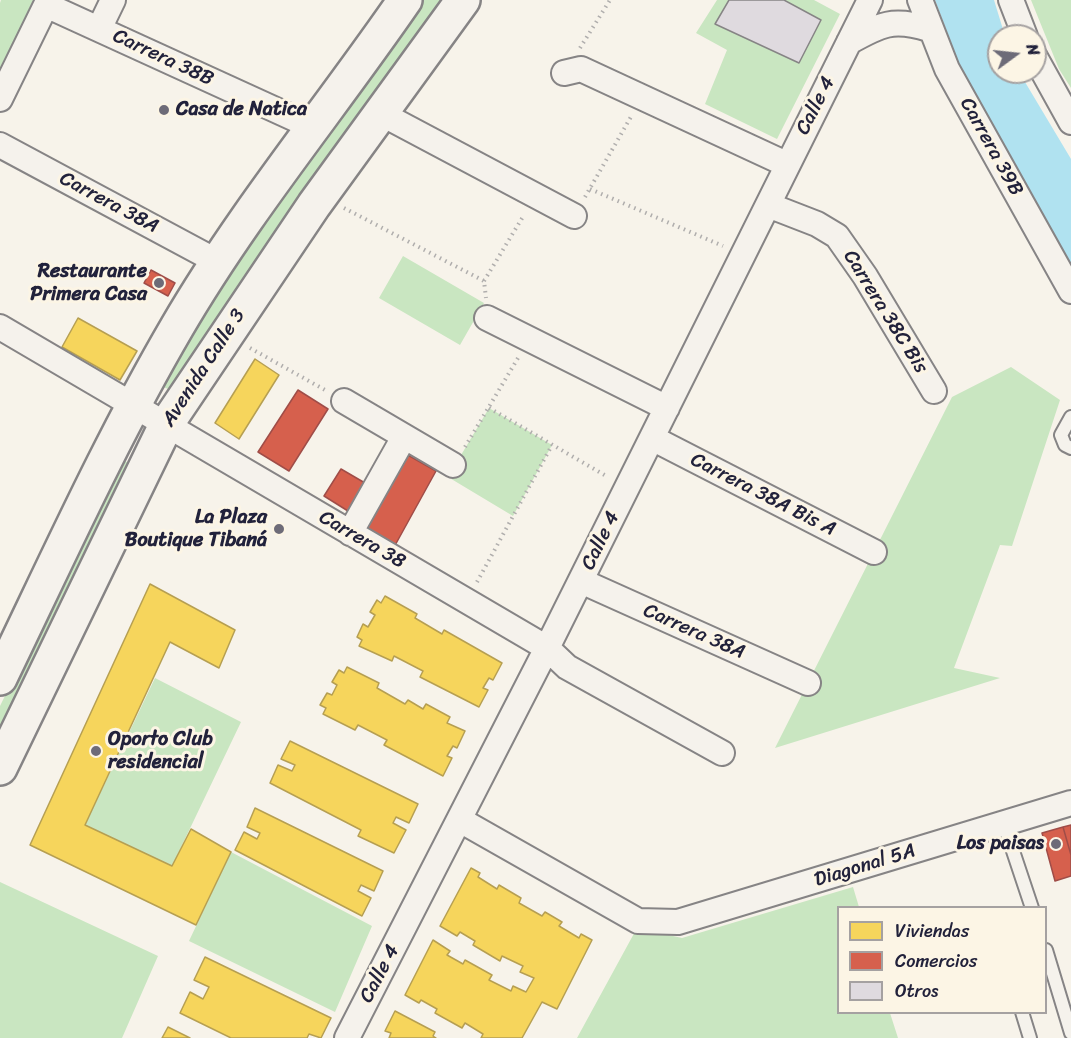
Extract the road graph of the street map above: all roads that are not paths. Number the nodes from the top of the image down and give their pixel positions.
1 (113, 0) edge
2 (463, 0) edge
3 (870, 0) edge
4 (920, 0) edge
5 (1011, 0) edge
6 (399, 2) edge
7 (1020, 24) edge
8 (99, 29) junction
9 (929, 29) junction
10 (849, 42) junction
11 (564, 73) road end
12 (1047, 79) edge
13 (0, 99) edge
14 (380, 113) junction
15 (1071, 122) edge
16 (313, 127) junction
17 (0, 145) edge
18 (786, 164) junction
19 (768, 204) junction
20 (574, 216) road end
21 (218, 262) junction
22 (1071, 291) edge
23 (487, 318) road end
24 (0, 327) edge
25 (934, 391) dead end
26 (344, 401) road end
27 (132, 406) junction
28 (667, 408) junction
29 (1071, 417) edge
30 (166, 425) junction
31 (404, 437) junction
32 (652, 438) junction
33 (1071, 448) edge
34 (453, 465) road end
35 (350, 533) junction
36 (874, 552) dead end
37 (581, 581) junction
38 (547, 648) junction
39 (0, 678) edge
40 (808, 683) dead end
41 (722, 753) dead end
42 (0, 768) edge
43 (1071, 803) edge
44 (460, 820) junction
45 (1004, 824) junction
46 (1031, 906) edge
47 (1047, 953) edge
48 (1023, 1014) edge
49 (1071, 1033) edge
50 (347, 1038) edge
51 (1030, 1038) edge

1 - 8 street
2 - 14 main road, Avenida Calle 3
3 - 10 street, Calle 4
4 - 9 street, Carrera 39B
5 - 7 street
6 - 16 main road, Avenida Calle 3
8 - 13 street, Carrera 38B
8 - 16 street, Carrera 38B
9 - 10 street
9 - 22 street, Carrera 39B
10 - 18 street, Calle 4
11 - 18 street
12 - 15 street
14 - 20 street
14 - 30 main road, Avenida Calle 3
16 - 21 main road, Avenida Calle 3
17 - 21 street, Carrera 38A
18 - 19 street, Calle 4
19 - 25 street, Carrera 38C Bis
19 - 28 street, Calle 4
21 - 27 main road, Avenida Calle 3
23 - 28 street
24 - 27 street, Carrera 38
26 - 31 street
27 - 30 street, Carrera 38
27 - 39 main road, Avenida Calle 3
28 - 32 street, Calle 4
29 - 33 lane
30 - 35 street, Carrera 38
30 - 42 main road, Avenida Calle 3
31 - 34 street
31 - 35 street
32 - 36 street, Carrera 38A Bis A
32 - 37 street, Calle 4
35 - 38 street, Carrera 38
37 - 38 street, Calle 4
37 - 40 street, Carrera 38A
38 - 41 street, Carrera 38
38 - 44 street, Calle 4
43 - 45 street, Diagonal 5A
44 - 45 street, Diagonal 5A
44 - 50 street, Calle 4
45 - 46 lane
47 - 49 lane
48 - 51 lane

